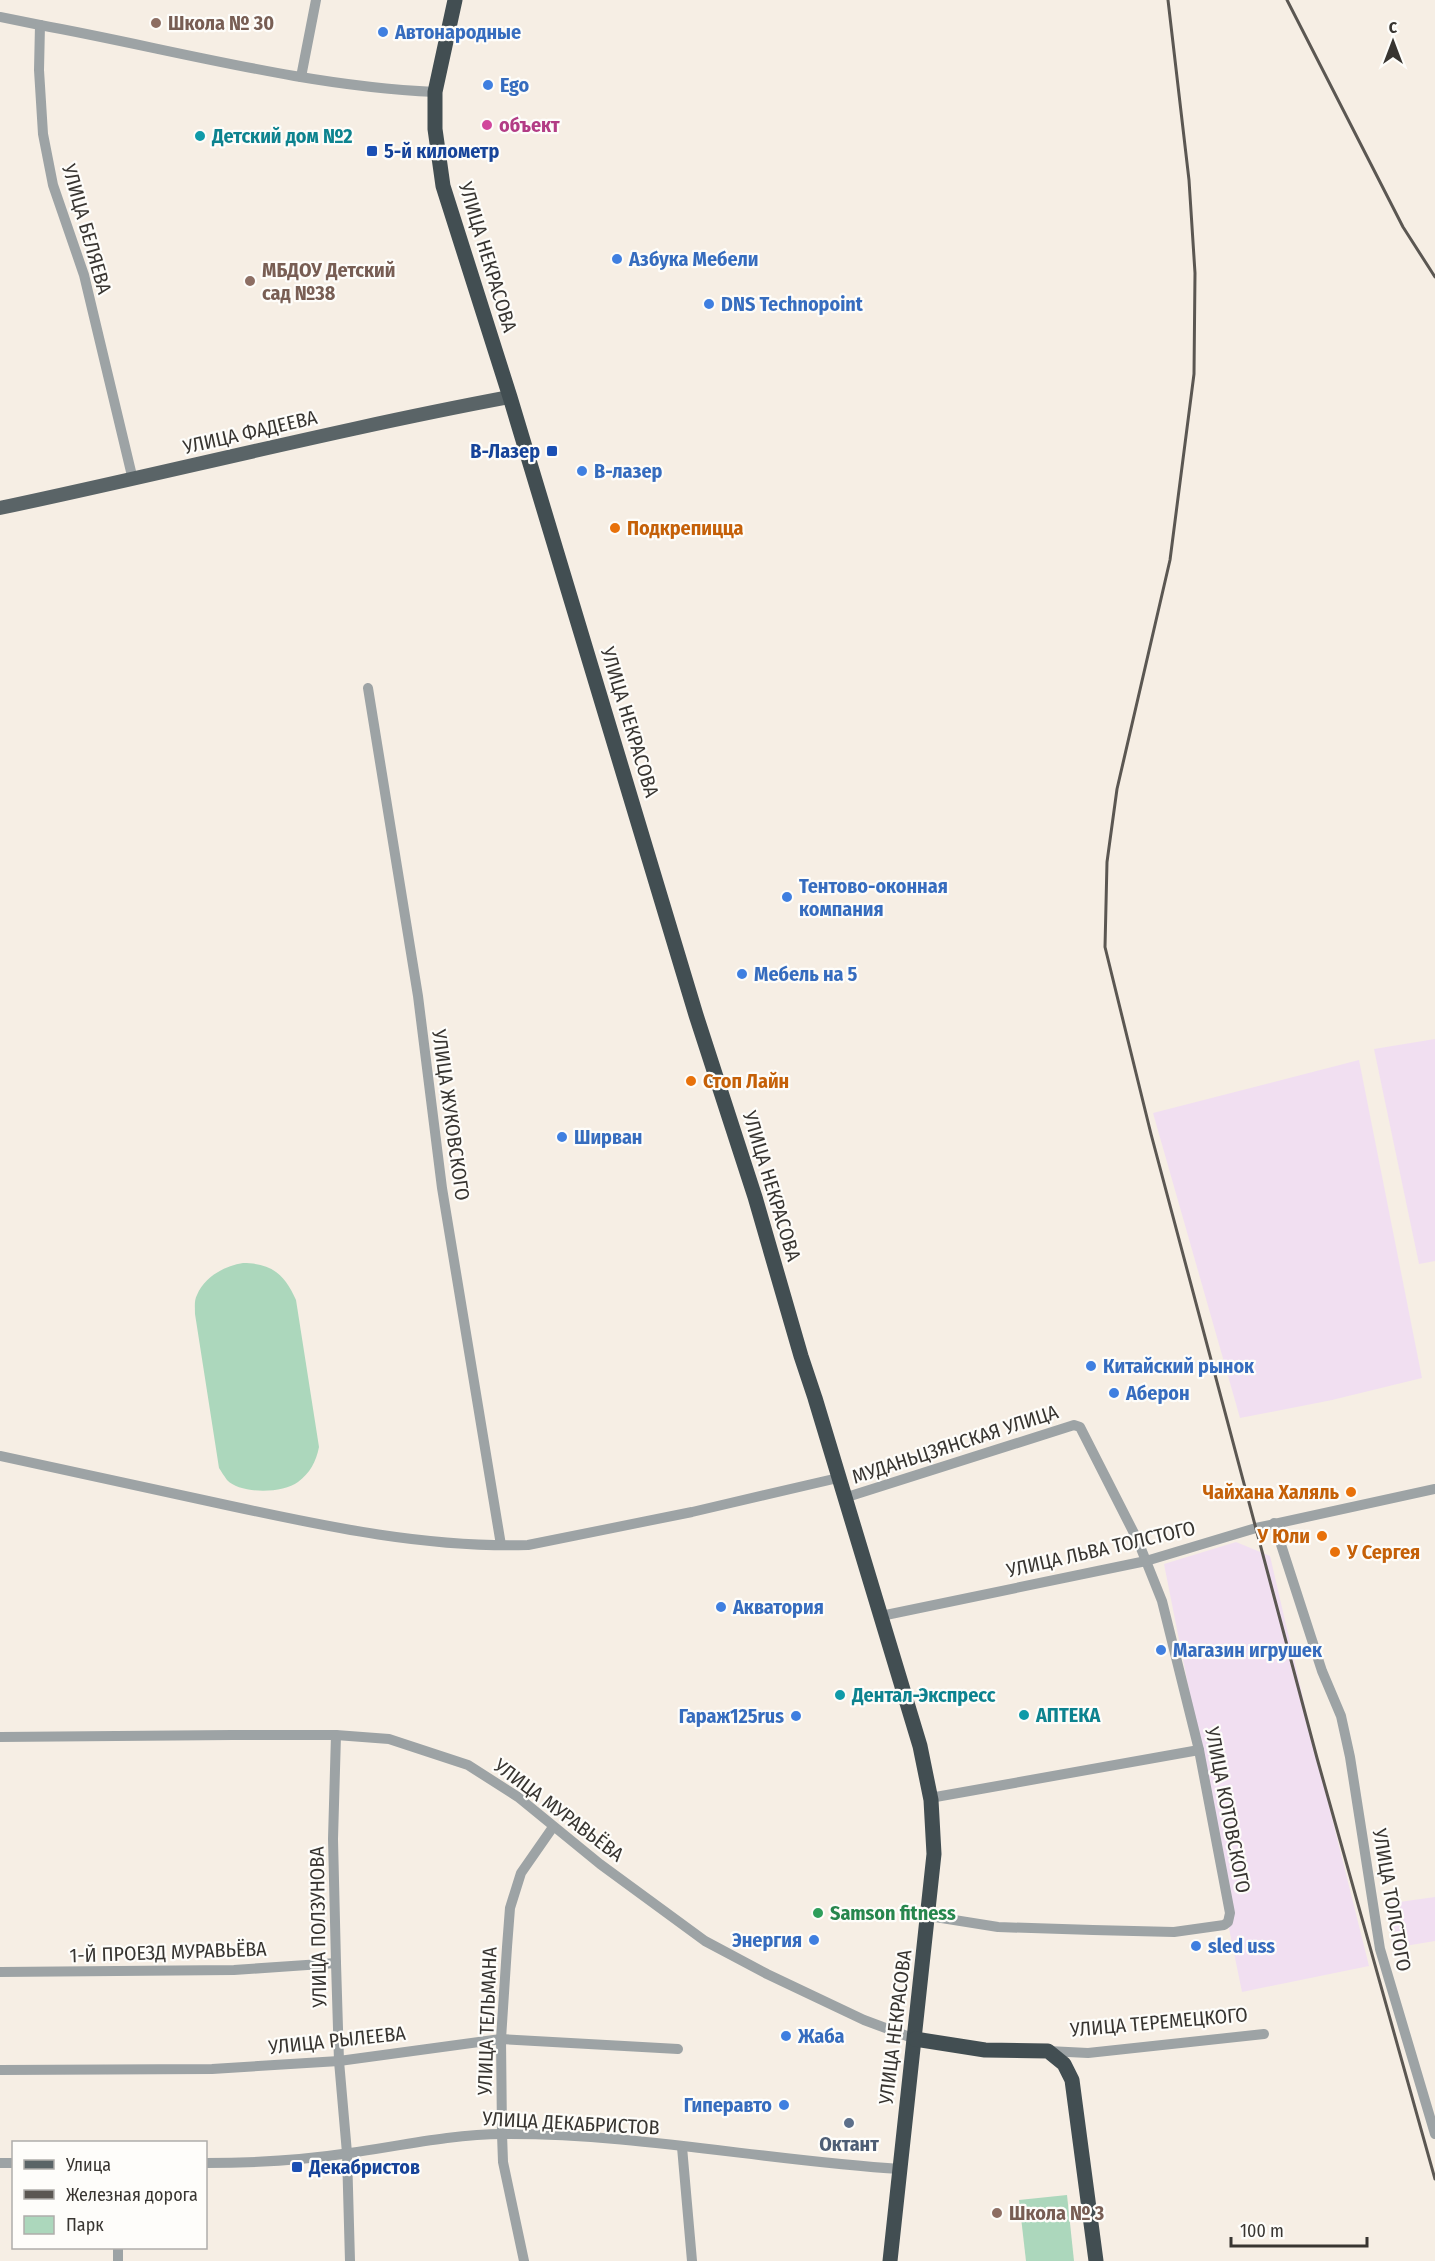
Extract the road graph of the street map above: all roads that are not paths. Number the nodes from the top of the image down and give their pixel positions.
1 (316, 0) edge
2 (455, 0) edge
3 (0, 17) edge
4 (40, 25) junction
5 (301, 76) junction
6 (435, 92) junction
7 (510, 397) junction
8 (133, 480) junction
9 (0, 508) edge
10 (368, 688) dead end
11 (1078, 1426) joint
12 (0, 1456) edge
13 (838, 1478) junction
14 (1435, 1489) edge
15 (844, 1498) junction
16 (1274, 1523) junction
17 (501, 1545) junction
18 (1146, 1561) junction
19 (880, 1616) junction
20 (336, 1736) junction
21 (0, 1737) edge
22 (1199, 1750) junction
23 (930, 1798) junction
24 (553, 1827) junction
25 (929, 1916) junction
26 (336, 1963) junction
27 (0, 1972) edge
28 (1264, 2034) dead end
29 (501, 2039) junction
30 (915, 2039) junction
31 (678, 2049) dead end
32 (1048, 2051) junction
33 (339, 2061) junction
34 (0, 2070) edge
35 (502, 2134) junction
36 (1435, 2134) edge
37 (682, 2147) junction
38 (347, 2153) junction
39 (207, 2163) edge
40 (900, 2169) junction
41 (350, 2261) edge
42 (524, 2261) edge
43 (692, 2261) edge
44 (890, 2261) edge
45 (1096, 2261) edge

1 - 5 street
2 - 6 highway, УЛИЦА НЕКРАСОВА
3 - 4 street
4 - 5 street
4 - 8 street, УЛИЦА БЕЛЯЕВА
5 - 6 street
6 - 7 highway, УЛИЦА НЕКРАСОВА
7 - 8 main road, УЛИЦА ФАДЕЕВА
7 - 13 highway, УЛИЦА НЕКРАСОВА
8 - 9 main road, УЛИЦА ФАДЕЕВА
10 - 17 street, УЛИЦА ЖУКОВСКОГО
11 - 15 street, МУДАНЬЦЗЯНСКАЯ УЛИЦА
11 - 18 street, УЛИЦА КОТОВСКОГО
12 - 17 street
13 - 15 highway, УЛИЦА НЕКРАСОВА
13 - 17 street
14 - 16 street, УЛИЦА ЛЬВА ТОЛСТОГО
15 - 19 highway, УЛИЦА НЕКРАСОВА
16 - 18 street, УЛИЦА ЛЬВА ТОЛСТОГО
16 - 36 street, УЛИЦА ТОЛСТОГО
18 - 19 street, УЛИЦА ЛЬВА ТОЛСТОГО
18 - 22 street, УЛИЦА КОТОВСКОГО
19 - 23 highway, УЛИЦА НЕКРАСОВА
20 - 21 street, УЛИЦА МУРАВЬЁВА
20 - 24 street, УЛИЦА МУРАВЬЁВА
20 - 26 street, УЛИЦА ПОЛЗУНОВА
22 - 23 street
22 - 25 street, УЛИЦА КОТОВСКОГО
23 - 25 highway, УЛИЦА НЕКРАСОВА
24 - 29 street, УЛИЦА ТЕЛЬМАНА
24 - 30 street, УЛИЦА МУРАВЬЁВА
25 - 30 highway, УЛИЦА НЕКРАСОВА
26 - 27 street, 1-Й ПРОЕЗД МУРАВЬЁВА
26 - 33 street, УЛИЦА ПОЛЗУНОВА
28 - 32 street, УЛИЦА ТЕРЕМЕЦКОГО
29 - 31 street, УЛИЦА РЫЛЕЕВА
29 - 33 street, УЛИЦА РЫЛЕЕВА
29 - 35 street, УЛИЦА ТЕЛЬМАНА
30 - 32 highway, УЛИЦА ТЕРЕМЕЦКОГО
30 - 40 highway, УЛИЦА НЕКРАСОВА
32 - 45 highway
33 - 34 street, УЛИЦА РЫЛЕЕВА
33 - 38 street, УЛИЦА ПОЛЗУНОВА
35 - 37 street, УЛИЦА ДЕКАБРИСТОВ
35 - 38 street, УЛИЦА ДЕКАБРИСТОВ
35 - 42 street, УЛИЦА ТЕЛЬМАНА
37 - 40 street, УЛИЦА ДЕКАБРИСТОВ
37 - 43 street
38 - 39 street, УЛИЦА ДЕКАБРИСТОВ
38 - 41 street, УЛИЦА ПОЛЗУНОВА
40 - 44 highway, УЛИЦА НЕКРАСОВА

